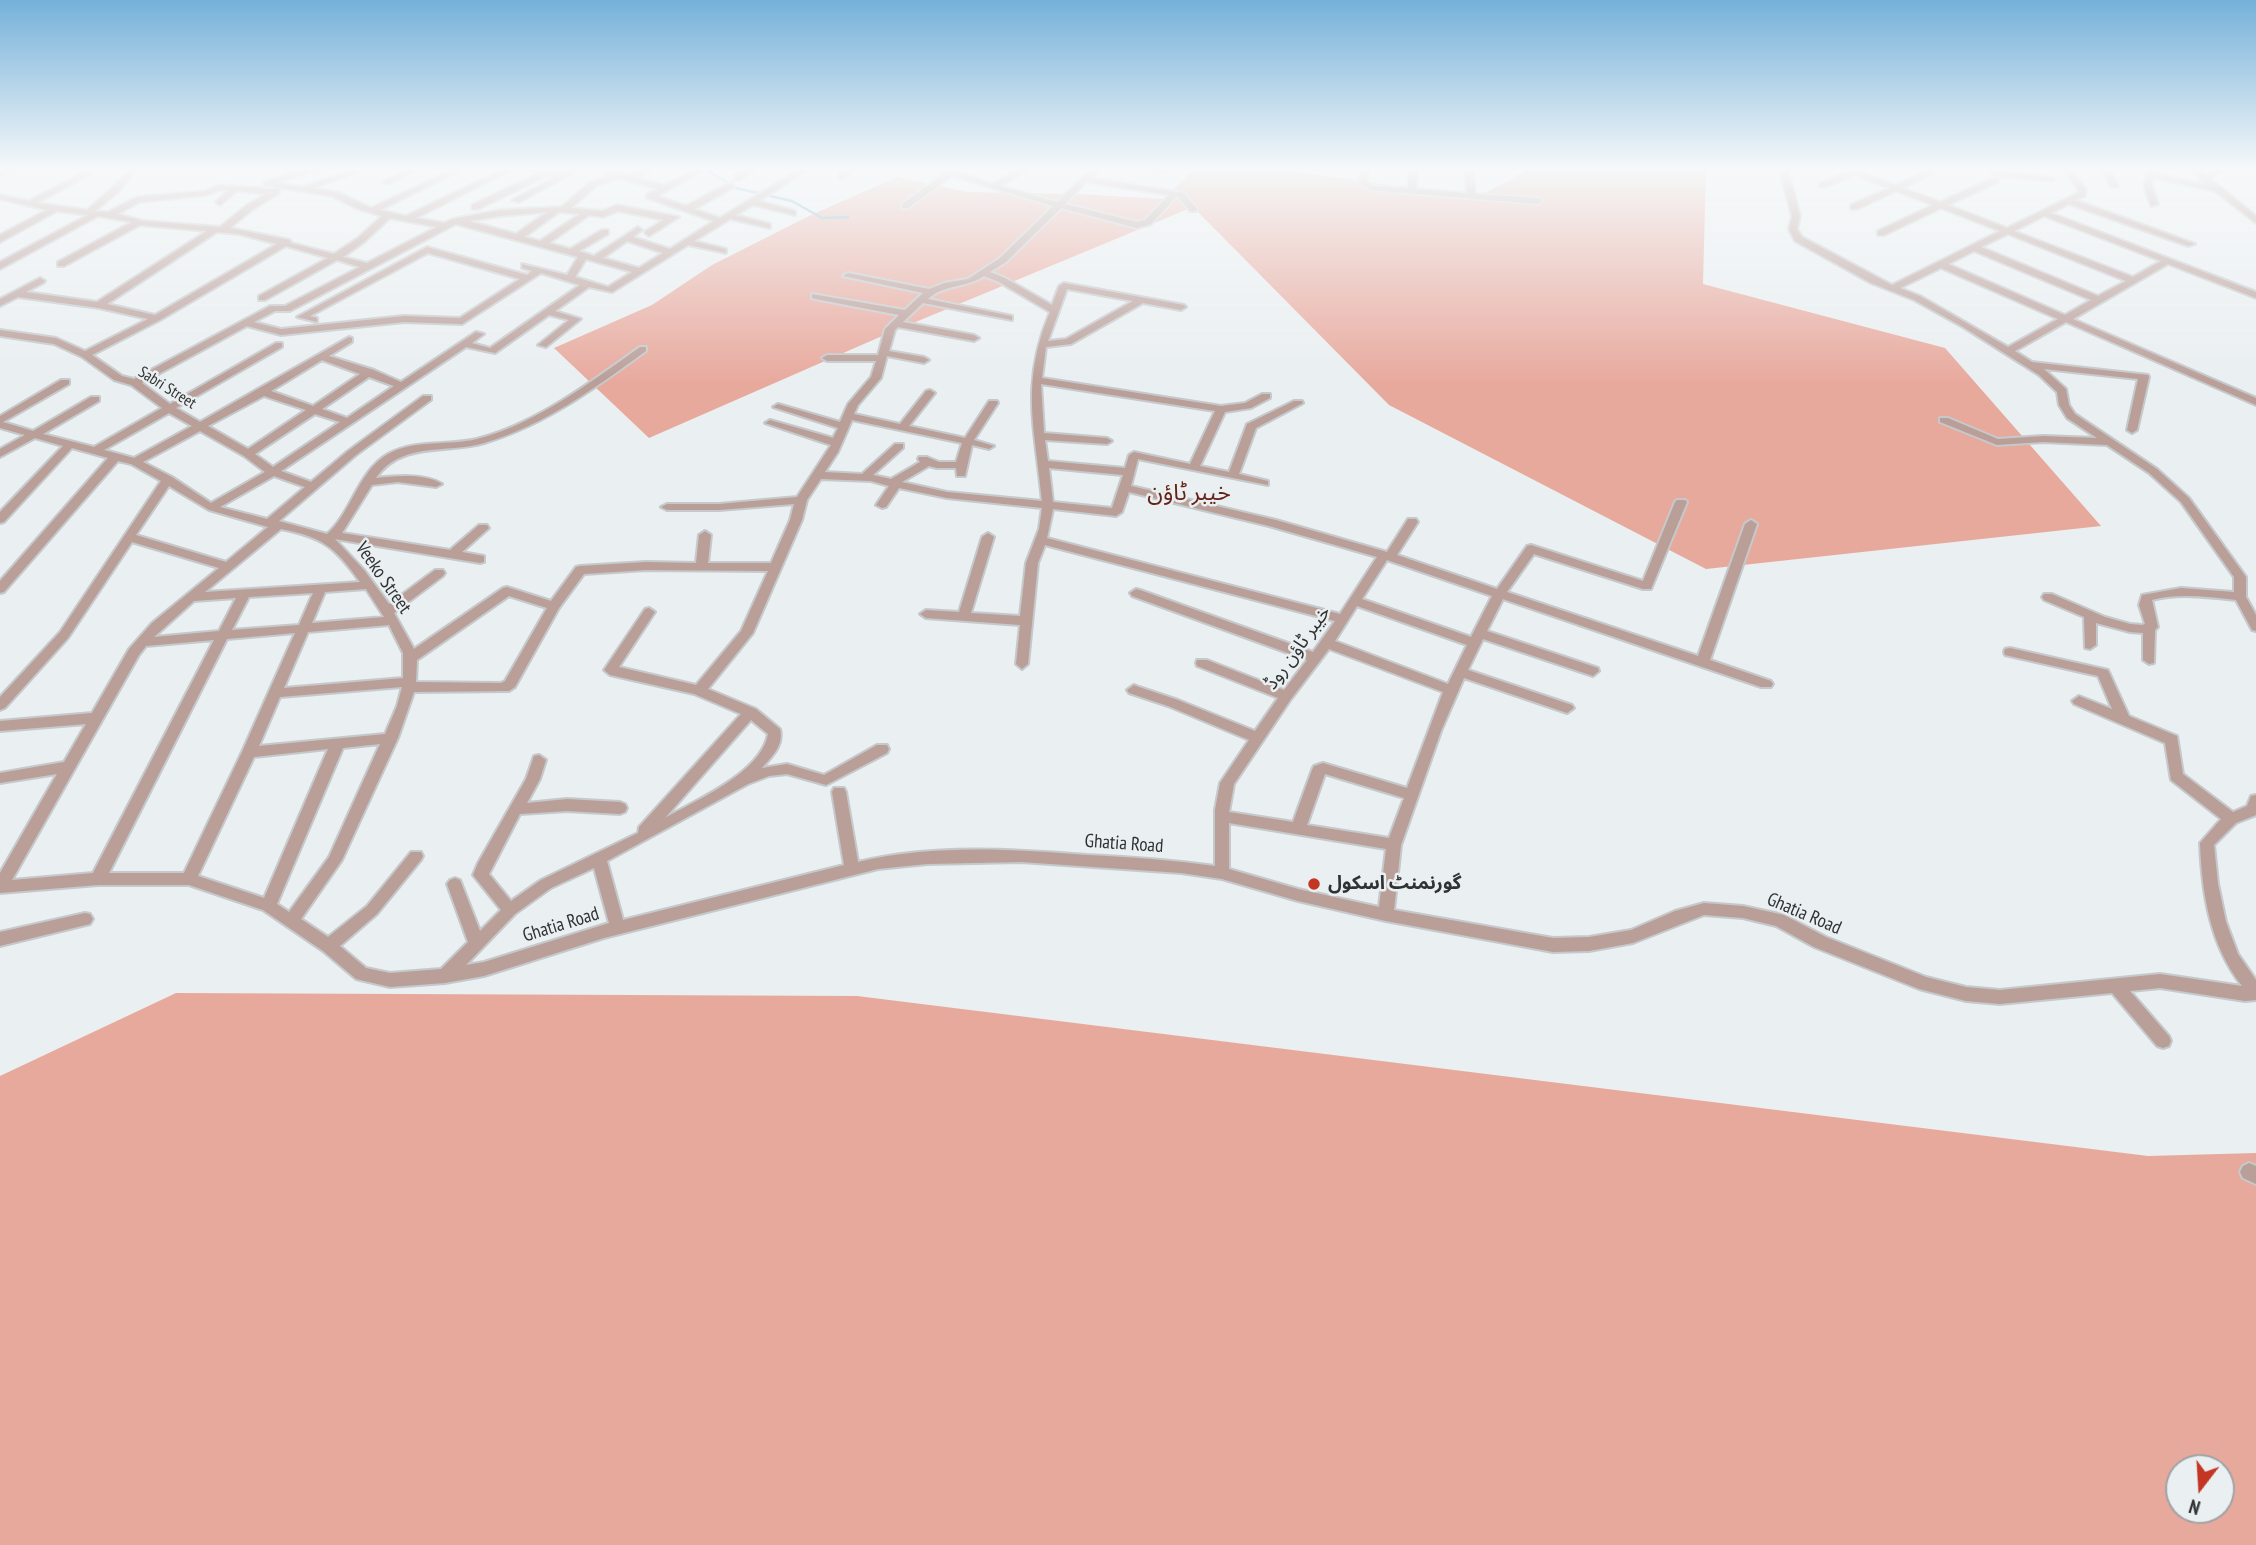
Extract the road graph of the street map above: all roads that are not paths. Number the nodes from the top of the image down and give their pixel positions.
1 (46, 239) edge
2 (107, 239) edge
3 (202, 239) edge
4 (273, 239) edge
5 (363, 239) edge
6 (419, 239) edge
7 (527, 239) edge
8 (549, 239) edge
9 (593, 239) edge
10 (624, 239) edge
11 (630, 239) edge
12 (692, 239) edge
13 (1024, 239) edge
14 (1798, 239) edge
15 (1993, 239) edge
16 (2029, 239) edge
17 (2111, 239) edge
18 (2177, 239) edge
19 (287, 242) junction
20 (687, 242) junction
21 (543, 243) junction
22 (2191, 244) dead end
23 (1975, 248) junction
24 (573, 251) junction
25 (723, 251) dead end
26 (671, 252) junction
27 (584, 254) junction
28 (336, 257) junction
29 (598, 257) junction
30 (2168, 261) junction
31 (61, 264) dead end
32 (371, 265) junction
33 (1942, 265) junction
34 (0, 266) edge
35 (525, 266) dead end
36 (388, 268) junction
37 (540, 270) junction
38 (640, 271) junction
39 (983, 273) junction
40 (848, 276) dead end
41 (528, 278) junction
42 (569, 279) junction
43 (2133, 280) junction
44 (40, 281) dead end
45 (586, 285) junction
46 (1893, 288) junction
47 (930, 292) junction
48 (17, 294) junction
49 (2256, 295) edge
50 (815, 296) dead end
51 (262, 298) dead end
52 (922, 300) junction
53 (2099, 300) junction
54 (1140, 301) junction
55 (0, 303) edge
56 (99, 304) junction
57 (1181, 307) dead end
58 (1055, 310) junction
59 (547, 312) junction
60 (908, 314) junction
61 (157, 317) junction
62 (1009, 318) dead end
63 (2068, 318) junction
64 (314, 320) dead end
65 (245, 323) junction
66 (897, 324) junction
67 (0, 333) edge
68 (479, 334) dead end
69 (974, 338) dead end
70 (349, 340) dead end
71 (464, 344) junction
72 (1043, 344) junction
73 (279, 345) dead end
74 (543, 345) dead end
75 (643, 349) dead end
76 (2008, 352) junction
77 (85, 355) junction
78 (883, 355) junction
79 (322, 357) junction
80 (827, 358) dead end
81 (924, 360) dead end
82 (2030, 365) junction
83 (370, 372) junction
84 (1037, 380) junction
85 (65, 382) dead end
86 (135, 383) junction
87 (404, 386) junction
88 (263, 392) junction
89 (930, 393) dead end
90 (1266, 396) dead end
91 (427, 398) dead end
92 (95, 399) dead end
93 (2256, 402) edge
94 (993, 403) dead end
95 (1297, 403) dead end
96 (778, 407) dead end
97 (170, 409) junction
98 (313, 409) junction
99 (1221, 409) junction
100 (0, 420) edge
101 (1944, 420) dead end
102 (846, 421) junction
103 (349, 422) junction
104 (770, 423) dead end
105 (0, 425) edge
106 (903, 427) junction
107 (200, 428) junction
108 (2132, 430) dead end
109 (34, 434) junction
110 (1039, 436) junction
111 (967, 441) junction
112 (1107, 441) dead end
113 (2109, 442) junction
114 (71, 443) junction
115 (838, 443) junction
116 (900, 446) dead end
117 (989, 446) dead end
118 (94, 451) junction
119 (0, 454) edge
120 (248, 454) junction
121 (116, 457) junction
122 (135, 463) junction
123 (1045, 464) junction
124 (1194, 466) junction
125 (273, 472) junction
126 (1129, 472) junction
127 (817, 475) junction
128 (1233, 476) junction
129 (865, 477) junction
130 (169, 479) junction
131 (370, 482) junction
132 (894, 483) junction
133 (1264, 483) dead end
134 (436, 484) dead end
135 (312, 486) junction
136 (1125, 488) junction
137 (801, 500) junction
138 (1681, 502) dead end
139 (882, 505) dead end
140 (1048, 505) junction
141 (212, 507) junction
142 (667, 507) dead end
143 (0, 519) edge
144 (1412, 522) dead end
145 (1751, 524) dead end
146 (273, 525) junction
147 (483, 528) dead end
148 (705, 535) dead end
149 (129, 537) junction
150 (332, 537) junction
151 (988, 537) dead end
152 (1041, 540) junction
153 (453, 554) junction
154 (1387, 556) junction
155 (480, 559) dead end
156 (227, 566) junction
157 (702, 567) junction
158 (775, 567) junction
159 (439, 573) dead end
160 (369, 585) junction
161 (0, 589) edge
162 (321, 589) junction
163 (245, 592) junction
164 (1136, 593) dead end
165 (1500, 593) junction
166 (190, 597) junction
167 (2048, 597) dead end
168 (2240, 597) junction
169 (1355, 601) junction
170 (554, 606) junction
171 (649, 612) dead end
172 (926, 614) dead end
173 (2090, 614) junction
174 (389, 616) junction
175 (964, 616) junction
176 (1343, 619) junction
177 (1027, 621) junction
178 (2256, 627) edge
179 (304, 629) junction
180 (2149, 629) junction
181 (223, 634) junction
182 (1478, 638) junction
183 (143, 642) junction
184 (1327, 643) junction
185 (2090, 645) dead end
186 (2010, 652) dead end
187 (1315, 657) junction
188 (409, 659) junction
189 (2149, 660) dead end
190 (1703, 661) junction
191 (1202, 663) dead end
192 (1022, 664) dead end
193 (1593, 671) dead end
194 (1460, 672) junction
195 (1766, 684) dead end
196 (409, 685) junction
197 (1134, 690) dead end
198 (1451, 690) junction
199 (699, 691) junction
200 (275, 693) junction
201 (1286, 696) junction
202 (2080, 701) dead end
203 (0, 705) edge
204 (1567, 708) dead end
205 (751, 712) junction
206 (95, 718) junction
207 (2123, 719) junction
208 (0, 726) edge
209 (391, 738) junction
210 (1258, 738) junction
211 (337, 745) junction
212 (882, 749) dead end
213 (249, 752) junction
214 (539, 760) dead end
215 (68, 767) junction
216 (0, 778) edge
217 (743, 782) junction
218 (839, 792) dead end
219 (1413, 795) junction
220 (620, 808) dead end
221 (2255, 808) edge
222 (516, 809) junction
223 (1222, 816) junction
224 (2231, 819) junction
225 (1298, 829) junction
226 (635, 841) junction
227 (1394, 845) junction
228 (416, 856) dead end
229 (599, 858) junction
230 (852, 868) junction
231 (1222, 873) junction
232 (97, 879) junction
233 (189, 879) junction
234 (455, 884) dead end
235 (0, 887) edge
236 (268, 906) junction
237 (510, 910) junction
238 (1386, 915) junction
239 (85, 919) dead end
240 (292, 920) junction
241 (618, 928) junction
242 (0, 939) edge
243 (477, 945) junction
244 (329, 946) junction
245 (445, 976) junction
246 (2117, 987) junction
247 (2256, 992) edge
248 (2163, 1041) dead end

1 - 34 street
2 - 31 street
3 - 56 street
4 - 19 street
5 - 28 street
6 - 32 street
7 - 21 street
8 - 21 street
9 - 24 street
10 - 29 street
11 - 26 street
12 - 20 street
13 - 39 street
14 - 46 street
15 - 23 street
16 - 43 street
17 - 30 street
18 - 22 street
19 - 28 street
19 - 61 street
20 - 25 street
20 - 26 street
21 - 24 street
23 - 33 street
23 - 53 street
24 - 27 street
26 - 38 street
27 - 29 street
27 - 42 street
28 - 32 street
28 - 51 street
29 - 38 street
30 - 43 street
30 - 49 street
32 - 36 street
32 - 65 street
33 - 46 street
33 - 63 street
35 - 37 street
36 - 41 street
36 - 64 street
37 - 41 street
37 - 42 street
38 - 45 street
39 - 47 street
39 - 58 street
40 - 47 street
41 - 65 street
42 - 45 street
43 - 53 street
44 - 48 street
45 - 59 street
46 - 76 street
47 - 52 street
48 - 55 street
48 - 56 street
50 - 60 street
52 - 60 street
52 - 62 street
53 - 63 street
54 - 57 street
54 - 58 street
54 - 72 street
56 - 61 street
58 - 72 street
59 - 71 street
59 - 74 street
60 - 66 street
61 - 77 street
63 - 76 street
63 - 93 street
65 - 86 street
66 - 69 street
66 - 78 street
67 - 77 street, Sabri Street
68 - 71 street
70 - 79 street
71 - 87 street
72 - 84 street
73 - 97 street
75 - 131 street
76 - 82 street
77 - 86 street, Sabri Street
78 - 80 street
78 - 81 street
78 - 102 street
79 - 83 street
79 - 88 street
82 - 108 street
82 - 113 street
83 - 87 street
83 - 98 street
84 - 99 street
84 - 110 street
85 - 100 street
86 - 97 street, Sabri Street
87 - 103 street
88 - 98 street
88 - 107 street
89 - 106 street
90 - 99 street
91 - 135 street
92 - 109 street
94 - 111 street
95 - 128 street
96 - 102 street
97 - 107 street, Sabri Street
97 - 118 street
98 - 103 street
98 - 120 street
99 - 124 street
101 - 113 street
102 - 106 street
102 - 115 street
103 - 125 street
104 - 115 street
105 - 109 street, Veeko Street
106 - 111 street
107 - 120 street, Sabri Street
107 - 122 street
109 - 114 street, Veeko Street
109 - 119 street
110 - 112 street
110 - 123 street
111 - 117 street
111 - 132 street
113 - 168 street
114 - 118 street, Veeko Street
114 - 143 street
115 - 127 street
116 - 129 street
118 - 121 street, Veeko Street
120 - 125 street, Sabri Street
121 - 122 street, Veeko Street
121 - 161 street
122 - 130 street, Veeko Street
123 - 126 street
123 - 140 street
124 - 126 street
124 - 128 street
125 - 135 street, Sabri Street
125 - 141 street
126 - 136 street
127 - 129 street
127 - 137 street
128 - 133 street
129 - 132 street
130 - 141 street, Veeko Street
130 - 149 street
131 - 134 street
131 - 150 street
132 - 139 street
132 - 140 street
135 - 146 street
136 - 140 street
136 - 154 street
137 - 142 street
137 - 158 street
138 - 165 street
140 - 152 street
141 - 146 street, Veeko Street
144 - 154 street, خیبر ٹاؤن روڈ
145 - 190 street
146 - 150 street, Veeko Street
146 - 156 street
147 - 153 street
148 - 157 street
149 - 156 street
149 - 203 street
150 - 153 street
150 - 160 street, Veeko Street
151 - 175 street
152 - 176 street
152 - 177 street
153 - 155 street
154 - 165 street
154 - 169 street, خیبر ٹاؤن روڈ
156 - 166 street
157 - 158 street
157 - 170 street
158 - 199 street
159 - 174 street
160 - 162 street
160 - 174 street, Veeko Street
162 - 163 street
162 - 179 street
163 - 166 street
163 - 181 street
164 - 187 street
165 - 182 street
165 - 190 street
166 - 183 street
167 - 173 street
168 - 178 street
168 - 180 street
169 - 176 street, خیبر ٹاؤن روڈ
169 - 182 street
170 - 188 street
170 - 196 street
171 - 199 street
172 - 175 street
173 - 180 street
173 - 185 street
174 - 179 street
174 - 188 street, Veeko Street
175 - 177 street
176 - 184 street, خیبر ٹاؤن روڈ
177 - 192 street
179 - 181 street
179 - 200 street
180 - 189 street
181 - 183 street
181 - 232 street
182 - 193 street
182 - 194 street
183 - 206 street
184 - 187 street, خیبر ٹاؤن روڈ
184 - 198 street
186 - 207 street
187 - 201 street, خیبر ٹاؤن روڈ
188 - 196 street, Veeko Street
190 - 195 street
191 - 201 street
194 - 198 street
194 - 204 street
196 - 200 street
196 - 209 street, Veeko Street
197 - 210 street
198 - 219 street
199 - 205 street
200 - 213 street
201 - 210 street, خیبر ٹاؤن روڈ
202 - 207 street
205 - 217 street
205 - 226 street
206 - 208 street
206 - 215 street
207 - 224 street
209 - 211 street
209 - 240 street, Veeko Street
210 - 223 street, خیبر ٹاؤن روڈ
211 - 213 street
211 - 236 street
212 - 217 street
213 - 233 street
214 - 222 street
215 - 216 street
215 - 235 street
217 - 226 street
218 - 230 street
219 - 225 street
219 - 227 street
220 - 222 street
221 - 224 street
222 - 237 street
223 - 225 street
223 - 231 street, خیبر ٹاؤن روڈ
224 - 247 street
225 - 227 street
226 - 229 street
227 - 238 street
228 - 244 street
229 - 237 street
229 - 241 street
230 - 231 street, Ghatia Road
230 - 241 street, Ghatia Road
231 - 238 street, Ghatia Road
232 - 233 street, Ghatia Road
232 - 235 street, Ghatia Road
233 - 236 street, Ghatia Road
234 - 243 street
236 - 240 street, Ghatia Road
237 - 243 street
238 - 246 street, Ghatia Road
239 - 242 street
240 - 244 street, Ghatia Road
241 - 245 street, Ghatia Road
243 - 245 street
244 - 245 street, Ghatia Road
246 - 247 street, Ghatia Road
246 - 248 street

